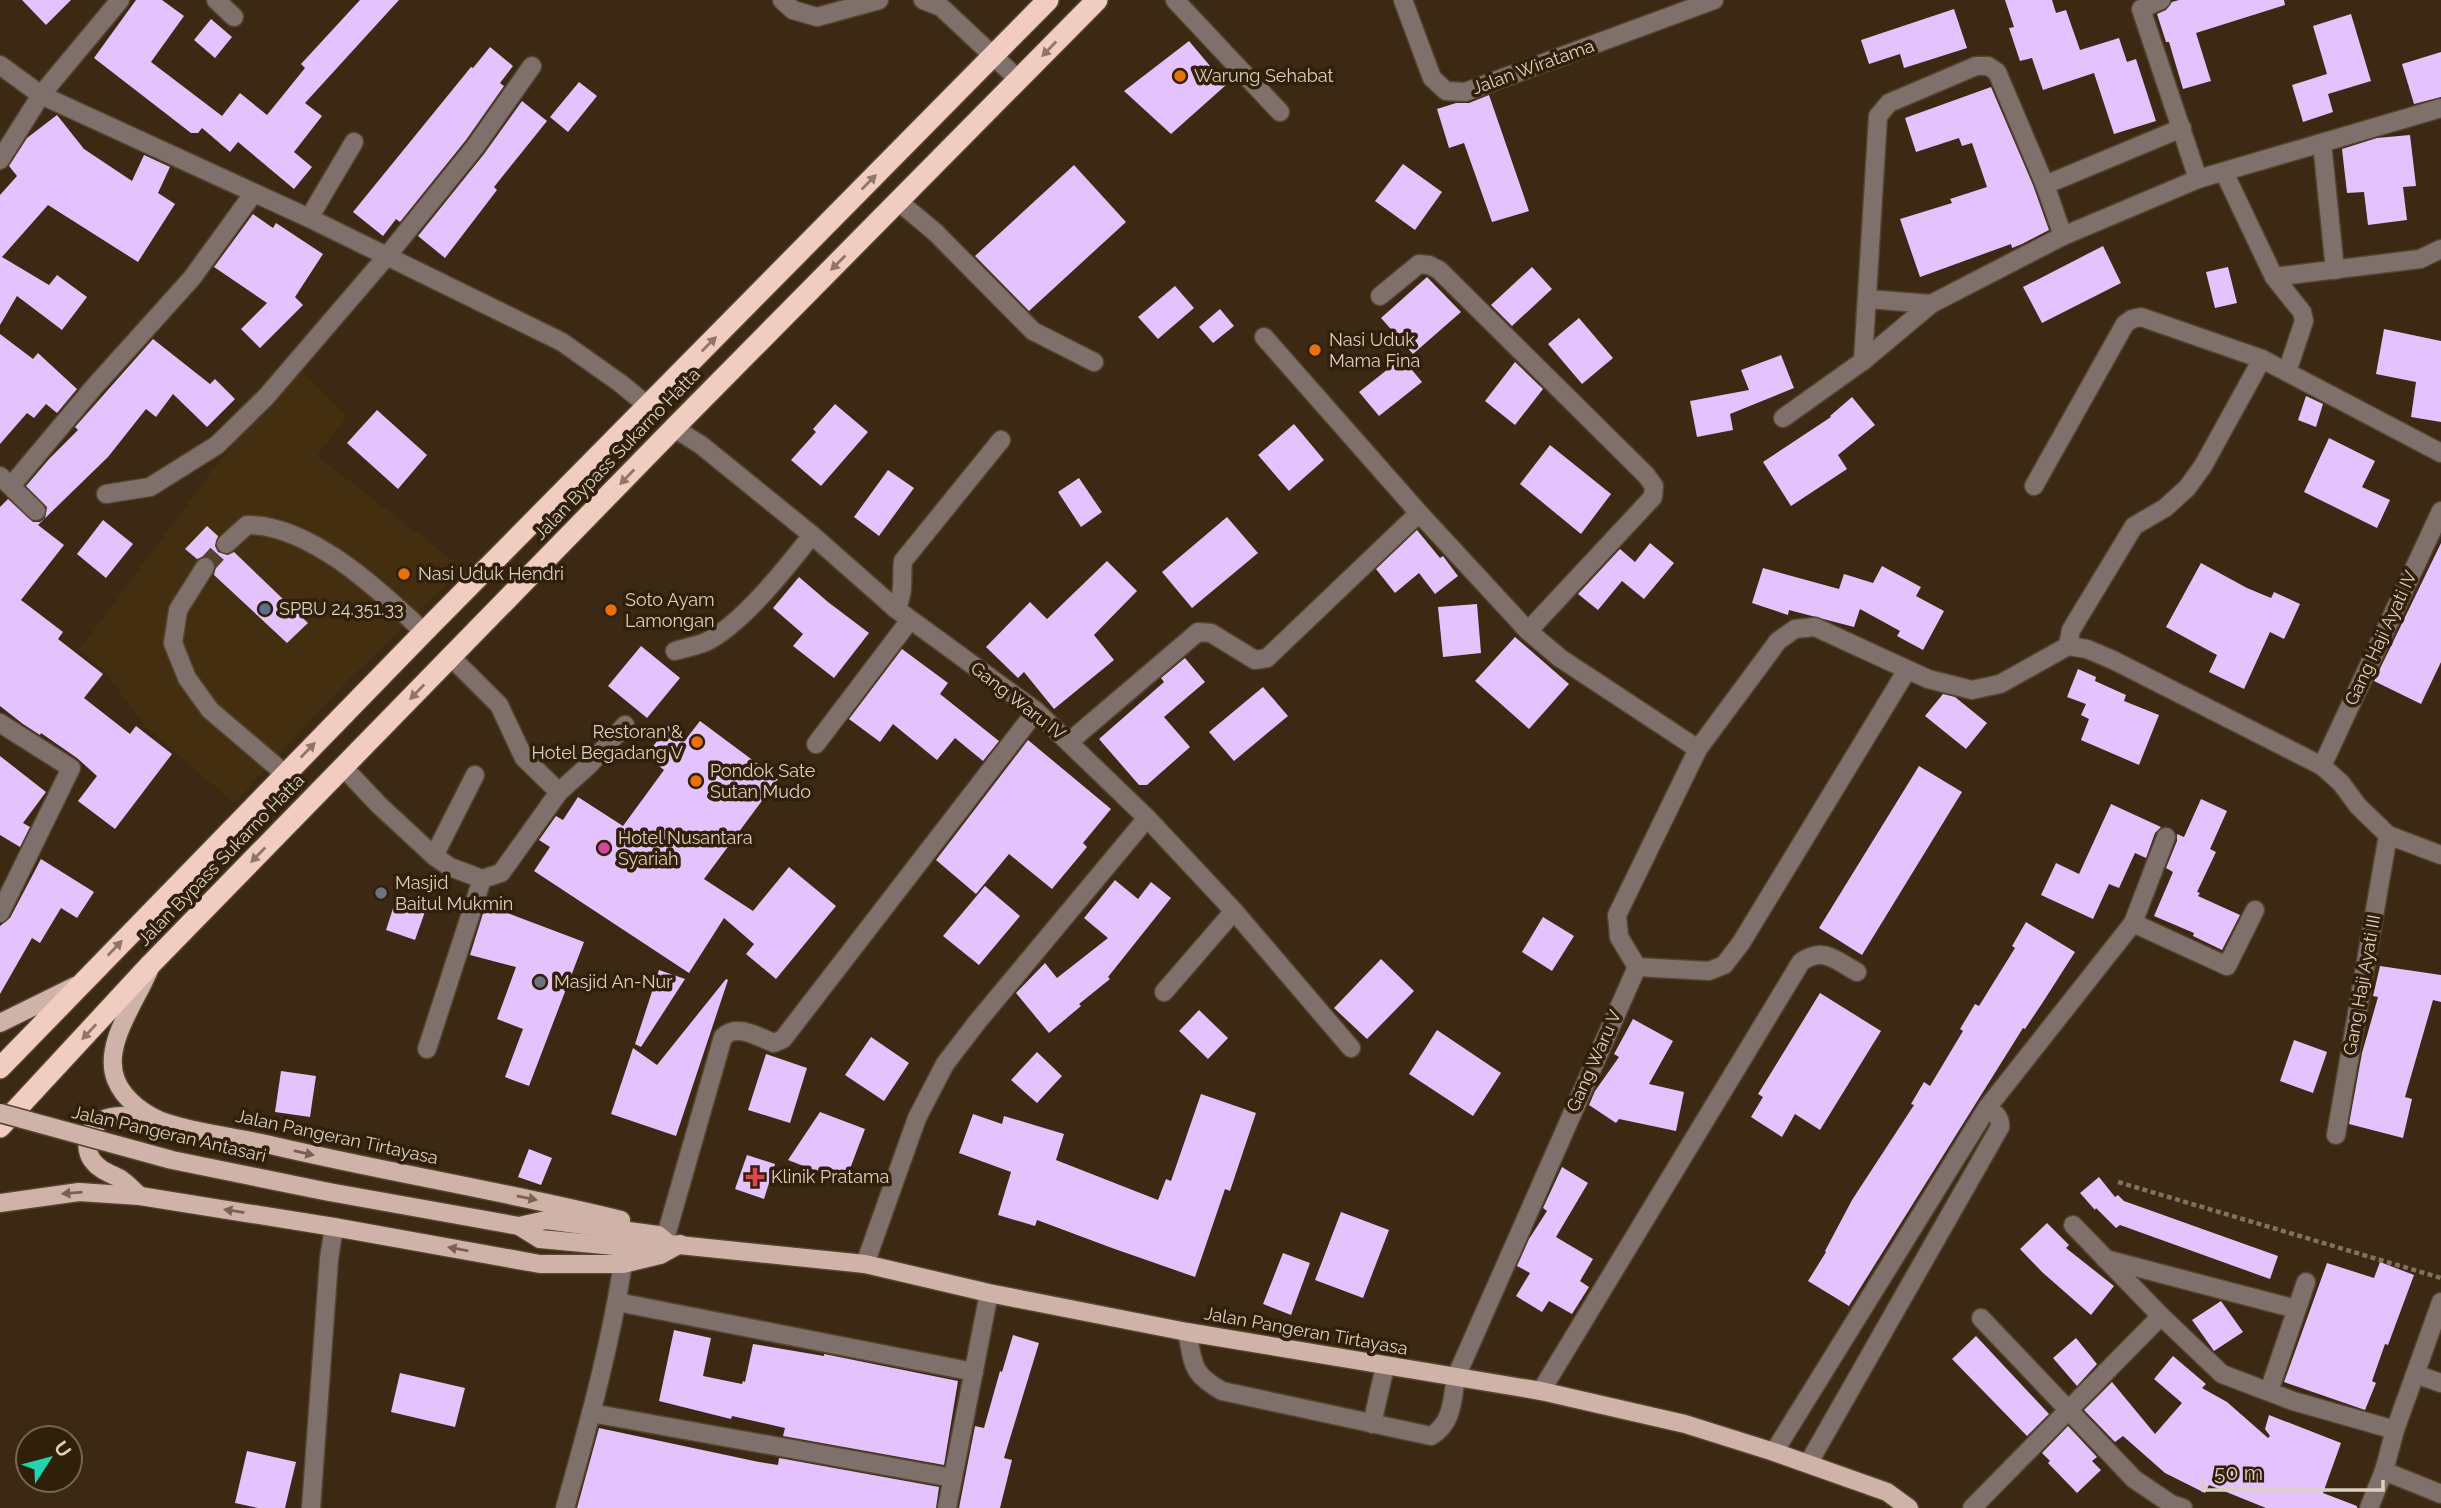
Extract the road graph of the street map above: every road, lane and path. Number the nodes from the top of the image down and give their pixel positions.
1 (120, 0) edge
2 (216, 0) edge
3 (782, 0) edge
4 (879, 0) edge
5 (923, 0) edge
6 (1049, 0) edge
7 (1097, 0) edge
8 (1175, 0) edge
9 (1404, 0) edge
10 (1714, 0) edge
11 (2161, 0) edge
12 (234, 16) dead end
13 (1074, 23) junction
14 (993, 56) junction
15 (0, 65) edge
16 (532, 66) dead end
17 (1019, 80) junction
18 (41, 95) junction
19 (2441, 108) edge
20 (1280, 112) dead end
21 (2182, 128) junction
22 (354, 142) dead end
23 (2322, 143) junction
24 (0, 160) edge
25 (2224, 172) junction
26 (2198, 179) junction
27 (2045, 185) junction
28 (253, 194) junction
29 (899, 202) junction
30 (309, 218) junction
31 (2063, 236) junction
32 (2441, 249) edge
33 (387, 256) junction
34 (2334, 270) junction
35 (2274, 277) junction
36 (1380, 296) dead end
37 (1868, 299) junction
38 (1931, 304) junction
39 (1264, 337) dead end
40 (2262, 359) junction
41 (1863, 361) junction
42 (1094, 362) dead end
43 (2287, 372) junction
44 (648, 406) junction
45 (1783, 418) dead end
46 (674, 428) junction
47 (1001, 440) dead end
48 (2441, 453) edge
49 (6, 481) edge
50 (2034, 486) dead end
51 (106, 494) dead end
52 (36, 511) dead end
53 (2441, 511) edge
54 (1419, 513) junction
55 (812, 535) junction
56 (226, 544) tunnel mouth
57 (205, 567) tunnel mouth
58 (903, 614) junction
59 (1528, 631) junction
60 (424, 632) junction
61 (2068, 646) junction
62 (675, 651) dead end
63 (451, 657) junction
64 (1907, 670) junction
65 (1036, 710) junction
66 (0, 723) edge
67 (625, 725) dead end
68 (1069, 742) junction
69 (816, 744) dead end
70 (1698, 749) junction
71 (2322, 766) junction
72 (343, 767) junction
73 (285, 774) junction
74 (475, 775) dead end
75 (559, 792) junction
76 (1147, 818) junction
77 (2388, 835) junction
78 (2166, 837) dead end
79 (2441, 855) edge
80 (433, 856) junction
81 (482, 879) junction
82 (2255, 910) dead end
83 (1234, 911) junction
84 (0, 914) edge
85 (2133, 923) junction
86 (151, 964) junction
87 (1636, 967) junction
88 (1857, 972) dead end
89 (83, 982) junction
90 (1164, 992) dead end
91 (0, 1023) edge
92 (1351, 1048) dead end
93 (427, 1049) dead end
94 (0, 1068) edge
95 (1987, 1108) junction
96 (0, 1113) edge
97 (166, 1123) junction
98 (0, 1127) edge
99 (2336, 1135) dead end
100 (2118, 1182) dead end
101 (329, 1192) joint
102 (140, 1196) junction
103 (0, 1203) edge
104 (2073, 1225) dead end
105 (519, 1226) junction
106 (334, 1227) junction
107 (675, 1241) junction
108 (624, 1256) junction
109 (2105, 1259) junction
110 (865, 1265) junction
111 (2441, 1278) edge
112 (2306, 1282) dead end
113 (989, 1293) junction
114 (617, 1302) junction
115 (2441, 1302) edge
116 (2296, 1309) junction
117 (2161, 1316) junction
118 (1981, 1318) dead end
119 (1188, 1332) junction
120 (1385, 1366) junction
121 (974, 1372) junction
122 (2415, 1374) junction
123 (1456, 1377) junction
124 (2441, 1383) edge
125 (1541, 1391) junction
126 (2269, 1391) junction
127 (2067, 1409) junction
128 (591, 1413) junction
129 (1372, 1424) junction
130 (2395, 1430) junction
131 (1774, 1452) junction
132 (1808, 1464) junction
133 (2384, 1471) junction
134 (953, 1478) junction
135 (2441, 1494) edge
136 (1903, 1506) edge
137 (312, 1508) edge
138 (565, 1508) edge
139 (947, 1508) edge
140 (1972, 1508) edge
141 (2183, 1508) edge
142 (2369, 1508) edge

1 - 18 street
2 - 12 street
3 - 4 street
5 - 14 street
6 - 13 highway
6 - 14 highway, Jalan Bypass Sukarno Hatta
7 - 13 highway, Jalan Bypass Sukarno Hatta
8 - 20 street
9 - 10 street, Jalan Wiratama
11 - 21 street
13 -> 17 highway, Jalan Bypass Sukarno Hatta
14 - 17 street
44 -> 14 highway, Jalan Bypass Sukarno Hatta
15 - 18 street
16 - 33 street
17 - 29 highway, Jalan Bypass Sukarno Hatta
18 - 24 street
18 - 28 street
19 - 23 street
21 - 26 street
21 - 27 street
22 - 30 street
23 - 25 street
23 - 34 street
25 - 26 street
25 - 35 street
26 - 31 street
27 - 31 street
27 - 37 street
28 - 30 street
28 - 49 street
29 - 42 street
29 -> 46 highway, Jalan Bypass Sukarno Hatta
30 - 33 street
31 - 38 street
32 - 34 street
33 - 44 street
33 - 51 street
34 - 35 street
35 - 43 street
36 - 59 street
37 - 38 street
37 - 41 street
38 - 41 street
39 - 54 street
40 - 43 street
40 - 50 street
40 - 61 street
41 - 45 street
43 - 48 street
44 - 60 highway, Jalan Bypass Sukarno Hatta
46 - 55 street, Gang Waru IV
46 -> 63 highway, Jalan Bypass Sukarno Hatta
47 - 58 street
49 - 52 street
53 - 71 street, Gang Haji Ayati IV
54 - 59 street
54 - 68 street
55 - 58 street, Gang Waru IV
55 - 62 street
56 - 60 street
57 - 73 street
58 - 65 street, Gang Waru IV
58 - 69 street
59 - 70 street
73 -> 60 highway, Jalan Bypass Sukarno Hatta
61 - 64 street
61 - 71 street
63 -> 72 highway, Jalan Bypass Sukarno Hatta
63 - 75 street
64 - 70 street
64 - 87 street
65 - 68 street, Gang Waru IV
65 - 107 street
66 - 84 street
67 - 75 street
68 - 76 street, Gang Waru IV
70 - 87 street
71 - 77 street
72 - 80 street
72 -> 86 highway, Jalan Bypass Sukarno Hatta
89 -> 73 highway, Jalan Bypass Sukarno Hatta
74 - 80 street
75 - 81 street
76 - 83 street, Gang Waru IV
76 - 110 street
77 - 79 street
77 - 99 street, Gang Haji Ayati III
78 - 85 street
80 - 81 street
81 - 93 street
82 - 85 street
83 - 90 street
83 - 92 street, Gang Waru IV
85 - 95 street
86 - 97 main road, Jalan Pangeran Tirtayasa
86 -> 98 highway, Jalan Bypass Sukarno Hatta
87 - 123 street, Gang Waru V
88 - 125 street
89 - 91 main road
89 - 94 highway, Jalan Bypass Sukarno Hatta
95 - 131 street
95 - 132 street
96 - 101 main road, Jalan Pangeran Antasari, bridge
97 - 102 main road
97 -> 107 main road, Jalan Pangeran Tirtayasa
100 - 111 path
101 - 105 main road, Jalan Pangeran Tirtayasa
102 -> 103 main road, Jalan Pangeran Tirtayasa
106 -> 102 main road, Jalan Pangeran Tirtayasa
104 - 109 street
105 - 107 main road, Jalan Pangeran Tirtayasa
105 - 108 main road, Jalan Pangeran Tirtayasa
108 -> 106 main road, Jalan Pangeran Tirtayasa
106 - 137 street
107 - 108 main road, Jalan Pangeran Tirtayasa
107 - 110 main road, Jalan Pangeran Tirtayasa
108 - 114 street
109 - 116 street
109 - 117 street
110 - 113 main road, Jalan Pangeran Tirtayasa
112 - 116 street
113 - 119 main road, Jalan Pangeran Tirtayasa
113 - 121 street
114 - 121 street
114 - 128 street
115 - 122 street
116 - 126 street
117 - 126 street
117 - 127 street
118 - 127 street
119 - 120 main road, Jalan Pangeran Tirtayasa
119 - 129 street, Gang Waru V
120 - 123 main road, Jalan Pangeran Tirtayasa
120 - 129 street
121 - 134 street
122 - 124 street
122 - 130 street
123 - 125 main road, Jalan Pangeran Tirtayasa
123 - 129 street, Gang Waru V
125 - 131 main road, Jalan Pangeran Tirtayasa
126 - 130 street
127 - 140 street
127 - 141 street
128 - 134 street
128 - 138 street
130 - 133 street
131 - 132 main road, Jalan Pangeran Tirtayasa
132 - 136 main road, Jalan Pangeran Tirtayasa
133 - 135 street
133 - 142 street
134 - 139 street

